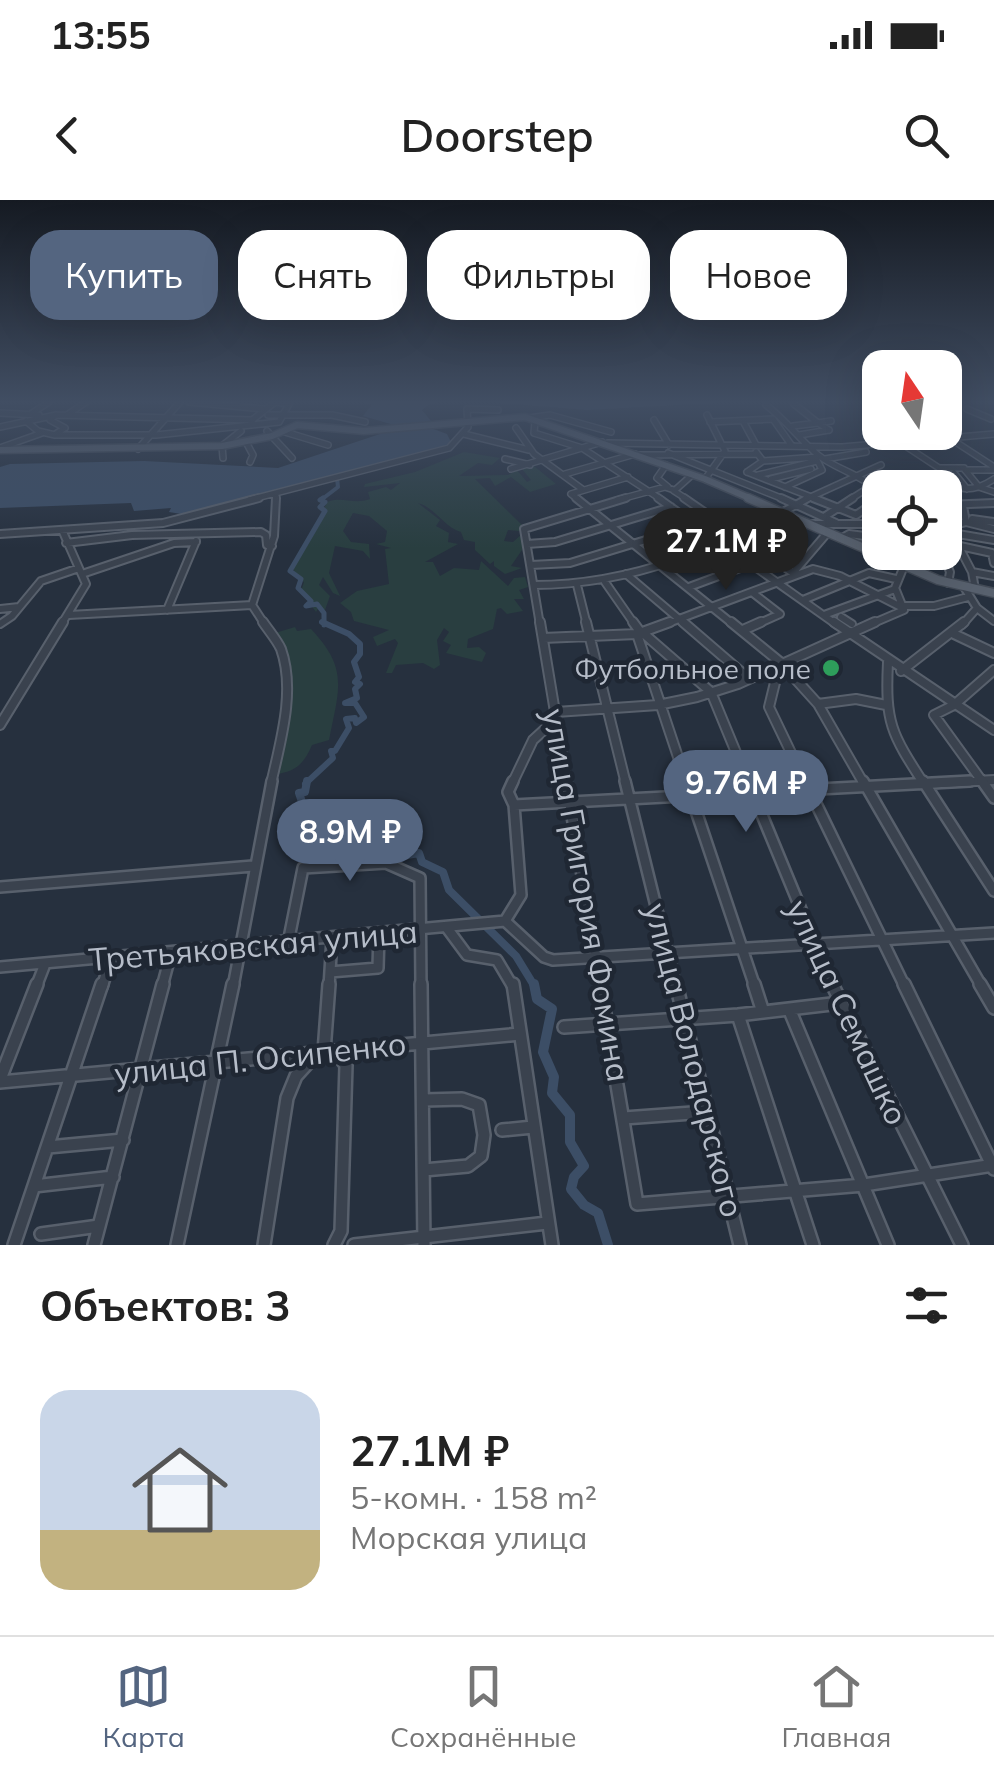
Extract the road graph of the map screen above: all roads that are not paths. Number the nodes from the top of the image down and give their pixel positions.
1 (222, 451) edge
2 (251, 451) edge
3 (285, 451) edge
4 (439, 451) edge
5 (530, 451) edge
6 (580, 451) edge
7 (589, 451) edge
8 (627, 451) edge
9 (723, 451) edge
10 (756, 451) edge
11 (811, 451) edge
12 (913, 451) edge
13 (968, 451) edge
14 (866, 452) dead end
15 (668, 453) junction
16 (724, 454) junction
17 (757, 454) junction
18 (638, 455) junction
19 (223, 458) dead end
20 (292, 458) dead end
21 (951, 458) dead end
22 (505, 459) dead end
23 (548, 460) junction
24 (820, 460) junction
25 (763, 461) junction
26 (250, 462) dead end
27 (608, 462) junction
28 (530, 464) junction
29 (666, 465) junction
30 (881, 465) dead end
31 (994, 468) edge
32 (511, 469) dead end
33 (712, 469) junction
34 (965, 469) junction
35 (747, 472) junction
36 (857, 472) junction
37 (565, 474) junction
38 (692, 474) junction
39 (758, 475) junction
40 (628, 476) junction
41 (862, 476) edge
42 (734, 478) junction
43 (705, 479) junction
44 (994, 479) edge
45 (769, 480) junction
46 (962, 482) edge
47 (720, 485) junction
48 (784, 487) junction
49 (979, 487) junction
50 (962, 488) edge
51 (582, 489) junction
52 (968, 489) junction
53 (673, 490) junction
54 (649, 492) junction
55 (276, 494) junction
56 (862, 495) edge
57 (808, 496) junction
58 (993, 500) edge
59 (796, 503) junction
60 (694, 505) junction
61 (963, 506) joint
62 (837, 507) junction
63 (590, 508) junction
64 (673, 509) junction
65 (862, 511) edge
66 (783, 512) junction
67 (824, 517) junction
68 (727, 520) dead end
69 (967, 520) junction
70 (716, 521) junction
71 (962, 521) edge
72 (836, 523) junction
73 (810, 524) junction
74 (862, 524) edge
75 (611, 525) junction
76 (694, 525) junction
77 (994, 526) edge
78 (62, 532) junction
79 (828, 532) junction
80 (201, 533) junction
81 (784, 533) dead end
82 (0, 534) edge
83 (736, 535) junction
84 (962, 535) edge
85 (862, 536) edge
86 (842, 538) junction
87 (994, 540) edge
88 (196, 542) junction
89 (66, 543) junction
90 (720, 543) junction
91 (527, 544) junction
92 (635, 544) junction
93 (751, 545) junction
94 (272, 546) junction
95 (962, 546) edge
96 (862, 547) edge
97 (962, 550) edge
98 (994, 563) edge
99 (658, 564) junction
100 (751, 564) junction
101 (531, 565) junction
102 (902, 570) edge
103 (915, 570) edge
104 (949, 570) edge
105 (81, 571) junction
106 (972, 572) junction
107 (793, 573) junction
108 (626, 574) junction
109 (994, 576) edge
110 (896, 579) junction
111 (605, 582) junction
112 (852, 582) junction
113 (948, 583) junction
114 (577, 584) junction
115 (779, 584) junction
116 (534, 585) junction
117 (689, 587) junction
118 (964, 587) junction
119 (895, 589) junction
120 (974, 590) junction
121 (753, 593) junction
122 (994, 594) edge
123 (877, 595) junction
124 (968, 597) junction
125 (803, 600) junction
126 (252, 605) junction
127 (19, 607) junction
128 (714, 607) junction
129 (902, 607) junction
130 (977, 608) junction
131 (0, 609) edge
132 (167, 610) junction
133 (68, 615) junction
134 (824, 615) junction
135 (679, 619) junction
136 (994, 621) edge
137 (0, 624) edge
138 (846, 624) junction
139 (743, 630) junction
140 (640, 633) junction
141 (954, 634) junction
142 (590, 636) junction
143 (544, 638) junction
144 (994, 653) edge
145 (780, 662) junction
146 (888, 662) junction
147 (902, 671) junction
148 (993, 672) edge
149 (748, 678) junction
150 (711, 692) junction
151 (0, 702) edge
152 (13, 704) junction
153 (818, 704) junction
154 (658, 705) junction
155 (954, 705) junction
156 (886, 706) junction
157 (607, 710) junction
158 (556, 715) junction
159 (0, 725) edge
160 (994, 730) edge
161 (994, 780) edge
162 (982, 781) junction
163 (923, 784) junction
164 (866, 785) junction
165 (808, 788) junction
166 (994, 789) edge
167 (748, 791) junction
168 (690, 794) junction
169 (631, 798) junction
170 (994, 798) edge
171 (572, 801) junction
172 (514, 805) junction
173 (252, 866) junction
174 (0, 887) edge
175 (994, 891) edge
176 (503, 922) junction
177 (447, 928) junction
178 (423, 930) junction
179 (994, 933) edge
180 (379, 934) junction
181 (952, 936) junction
182 (332, 938) junction
183 (882, 938) junction
184 (288, 943) junction
185 (812, 943) junction
186 (741, 946) junction
187 (242, 947) junction
188 (668, 951) junction
189 (171, 953) junction
190 (598, 956) junction
191 (111, 958) junction
192 (45, 964) junction
193 (0, 968) edge
194 (330, 972) junction
195 (840, 1004) junction
196 (994, 1008) edge
197 (762, 1010) junction
198 (790, 1011) junction
199 (738, 1015) junction
200 (683, 1018) junction
201 (609, 1024) junction
202 (564, 1027) dead end
203 (520, 1034) junction
204 (423, 1042) junction
205 (325, 1052) junction
206 (215, 1063) junction
207 (143, 1071) junction
208 (71, 1076) junction
209 (0, 1081) edge
210 (424, 1100) junction
211 (706, 1112) junction
212 (624, 1118) junction
213 (533, 1127) junction
214 (502, 1130) dead end
215 (123, 1140) junction
216 (48, 1147) junction
217 (993, 1166) edge
218 (424, 1170) junction
219 (926, 1176) junction
220 (113, 1177) junction
221 (864, 1185) junction
222 (34, 1186) junction
223 (796, 1192) junction
224 (728, 1198) junction
225 (547, 1223) junction
226 (99, 1226) junction
227 (41, 1234) dead end
228 (56, 1238) edge
229 (424, 1241) edge
230 (14, 1245) edge
231 (94, 1245) edge
232 (177, 1245) edge
233 (264, 1245) edge
234 (334, 1245) edge
235 (354, 1245) edge
236 (552, 1245) edge
237 (740, 1245) edge
238 (813, 1245) edge
239 (888, 1245) edge
240 (962, 1245) edge

1 - 19 street
2 - 26 street
3 - 20 street
4 - 55 street
5 - 23 street
6 - 23 street
7 - 27 street
8 - 18 main road
9 - 16 street
10 - 17 street
11 - 24 street
12 - 34 street
13 - 31 street
14 - 24 street
15 - 16 street
15 - 18 street
15 - 33 street
16 - 17 street
16 - 33 street
17 - 25 street
18 - 27 street
18 - 29 main road
21 - 34 street
22 - 28 street
23 - 28 street
23 - 37 street
24 - 25 street
24 - 36 street
24 - 39 street
24 - 45 street
24 - 48 street
25 - 35 street
27 - 37 street
27 - 40 street
28 - 32 street
29 - 38 main road
29 - 53 street
30 - 36 street
31 - 34 street
33 - 42 street
33 - 43 street
34 - 49 street
35 - 39 street
35 - 42 street
36 - 41 street
36 - 57 street
37 - 51 street
38 - 43 main road
38 - 53 street
39 - 45 street
40 - 51 street
40 - 54 street
42 - 47 street
42 - 59 street
43 - 47 main road
44 - 49 street
45 - 48 street
46 - 52 street
47 - 66 main road
48 - 57 street
49 - 52 street
49 - 58 street
50 - 52 street
51 - 63 street
53 - 54 street
53 - 60 street
54 - 63 street
54 - 64 street
55 - 78 street
55 - 94 street
56 - 62 street
57 - 59 street
57 - 62 street
58 - 61 street
59 - 66 street
59 - 67 street
60 - 64 street
60 - 70 street
61 - 69 street
62 - 65 street
62 - 67 street
63 - 75 street
63 - 91 street, улица Григория Фомина
64 - 75 street
64 - 76 street
66 - 73 main road
66 - 83 street
67 - 72 street
68 - 70 street
69 - 71 street
69 - 77 street
70 - 83 street
72 - 73 street
72 - 74 street
73 - 79 main road
75 - 91 street
75 - 92 street
76 - 90 street
76 - 92 street
78 - 82 street
78 - 89 street
79 - 86 main road
79 - 107 street
80 - 88 street
80 - 89 street
80 - 94 street
81 - 93 street
83 - 90 street
83 - 93 street
84 - 87 street
85 - 86 street
86 - 96 main road
88 - 105 street
88 - 132 street
89 - 105 street
90 - 99 street
90 - 100 street
91 - 101 street, улица Григория Фомина
92 - 99 street
92 - 101 street
93 - 107 street
94 - 126 street
95 - 98 street
97 - 106 street
99 - 108 street
99 - 117 street
100 - 115 street
100 - 117 street
101 - 116 street, улица Григория Фомина
102 - 110 street
103 - 113 main road
104 - 113 street
105 - 127 street
105 - 133 street
106 - 109 street
106 - 120 street
107 - 112 street
107 - 115 street
108 - 111 street
108 - 135 street
110 - 112 street
110 - 119 street
111 - 114 street
111 - 140 street
112 - 123 street
112 - 125 street
113 - 118 main road
114 - 116 street
114 - 142 street, улица Володарского
115 - 121 street
115 - 125 street
116 - 143 street, улица Григория Фомина
117 - 128 street
118 - 120 main road
118 - 124 street
119 - 123 street
119 - 129 street
120 - 122 main road
121 - 128 street
121 - 139 street
123 - 129 street
123 - 134 street
124 - 129 street
124 - 130 street
125 - 134 street
126 - 132 street
126 - 173 street
127 - 131 street
127 - 137 street
128 - 135 street
128 - 139 street
129 - 138 street
130 - 136 street
130 - 141 street
132 - 133 street
133 - 152 street
134 - 138 street
135 - 140 street
135 - 149 street
138 - 145 street
138 - 146 street
139 - 145 street
140 - 142 street
140 - 150 street, улица Семашко
140 - 154 street
141 - 144 street
141 - 147 street
142 - 143 street
142 - 157 street, улица Володарского
143 - 158 street, улица Григория Фомина
145 - 149 street
145 - 153 street
145 - 165 street
146 - 147 street
146 - 156 street
147 - 155 street
148 - 155 street
149 - 150 street
150 - 154 street
150 - 167 street, улица Семашко
151 - 152 street
152 - 159 street
153 - 156 street
153 - 164 street
154 - 157 street
154 - 168 street
155 - 160 street
155 - 162 street
156 - 163 street
157 - 158 street
157 - 169 street, улица Володарского
158 - 171 street, улица Григория Фомина
158 - 172 street
161 - 162 street
162 - 163 street
162 - 166 street
162 - 170 street
163 - 164 street
163 - 175 street
164 - 165 street
164 - 181 street
165 - 167 street
165 - 183 street
167 - 168 street
167 - 185 street, улица Семашко
168 - 169 street
168 - 186 street
169 - 171 street
169 - 188 street, улица Володарского
171 - 172 street
171 - 190 street, улица Григория Фомина
172 - 176 street
173 - 174 street
173 - 187 street
176 - 177 street, Третьяковская улица
176 - 190 street
177 - 178 street, Третьяковская улица
177 - 203 street
178 - 180 street, Третьяковская улица
178 - 184 street
178 - 204 street
179 - 181 street
180 - 182 street, Третьяковская улица
180 - 194 street
181 - 183 street
181 - 196 street
182 - 184 street, Третьяковская улица
182 - 194 street
183 - 185 street
183 - 217 street
184 - 187 street, Третьяковская улица
185 - 186 street
185 - 195 street, улица Семашко
186 - 188 street
186 - 197 street
187 - 189 street, Третьяковская улица
187 - 206 street
188 - 190 street
188 - 200 street, улица Володарского
189 - 191 street, Третьяковская улица
189 - 207 street
190 - 201 street, улица Григория Фомина
191 - 192 street, Третьяковская улица
191 - 208 street
192 - 193 street, Третьяковская улица
192 - 209 street
194 - 205 street
195 - 198 street
195 - 219 street, улица Семашко
197 - 198 street
197 - 199 street
198 - 221 street
199 - 200 street
199 - 223 street
200 - 201 street
200 - 211 street, улица Володарского
201 - 202 street
201 - 212 street, улица Григория Фомина
203 - 204 street, улица П. Осипенко
203 - 213 street
204 - 205 street, улица П. Осипенко
204 - 210 street
205 - 206 street, улица П. Осипенко
205 - 233 street
205 - 234 street
206 - 207 street, улица П. Осипенко
206 - 232 street
207 - 208 street, улица П. Осипенко
207 - 215 street
208 - 209 street, улица П. Осипенко
208 - 216 street
210 - 218 street
210 - 218 street
211 - 212 street
211 - 224 street, улица Володарского
212 - 224 street, улица Григория Фомина
213 - 214 street
213 - 225 street
215 - 216 street
215 - 220 street
216 - 222 street
217 - 219 street
218 - 229 street
219 - 221 street
219 - 240 street, улица Семашко
220 - 222 street
220 - 226 street
221 - 223 street
221 - 239 street
222 - 230 street
223 - 224 street
223 - 238 street
224 - 237 street, улица Володарского
225 - 229 street
225 - 236 street
226 - 228 street
226 - 231 street
227 - 228 street
229 - 235 street

